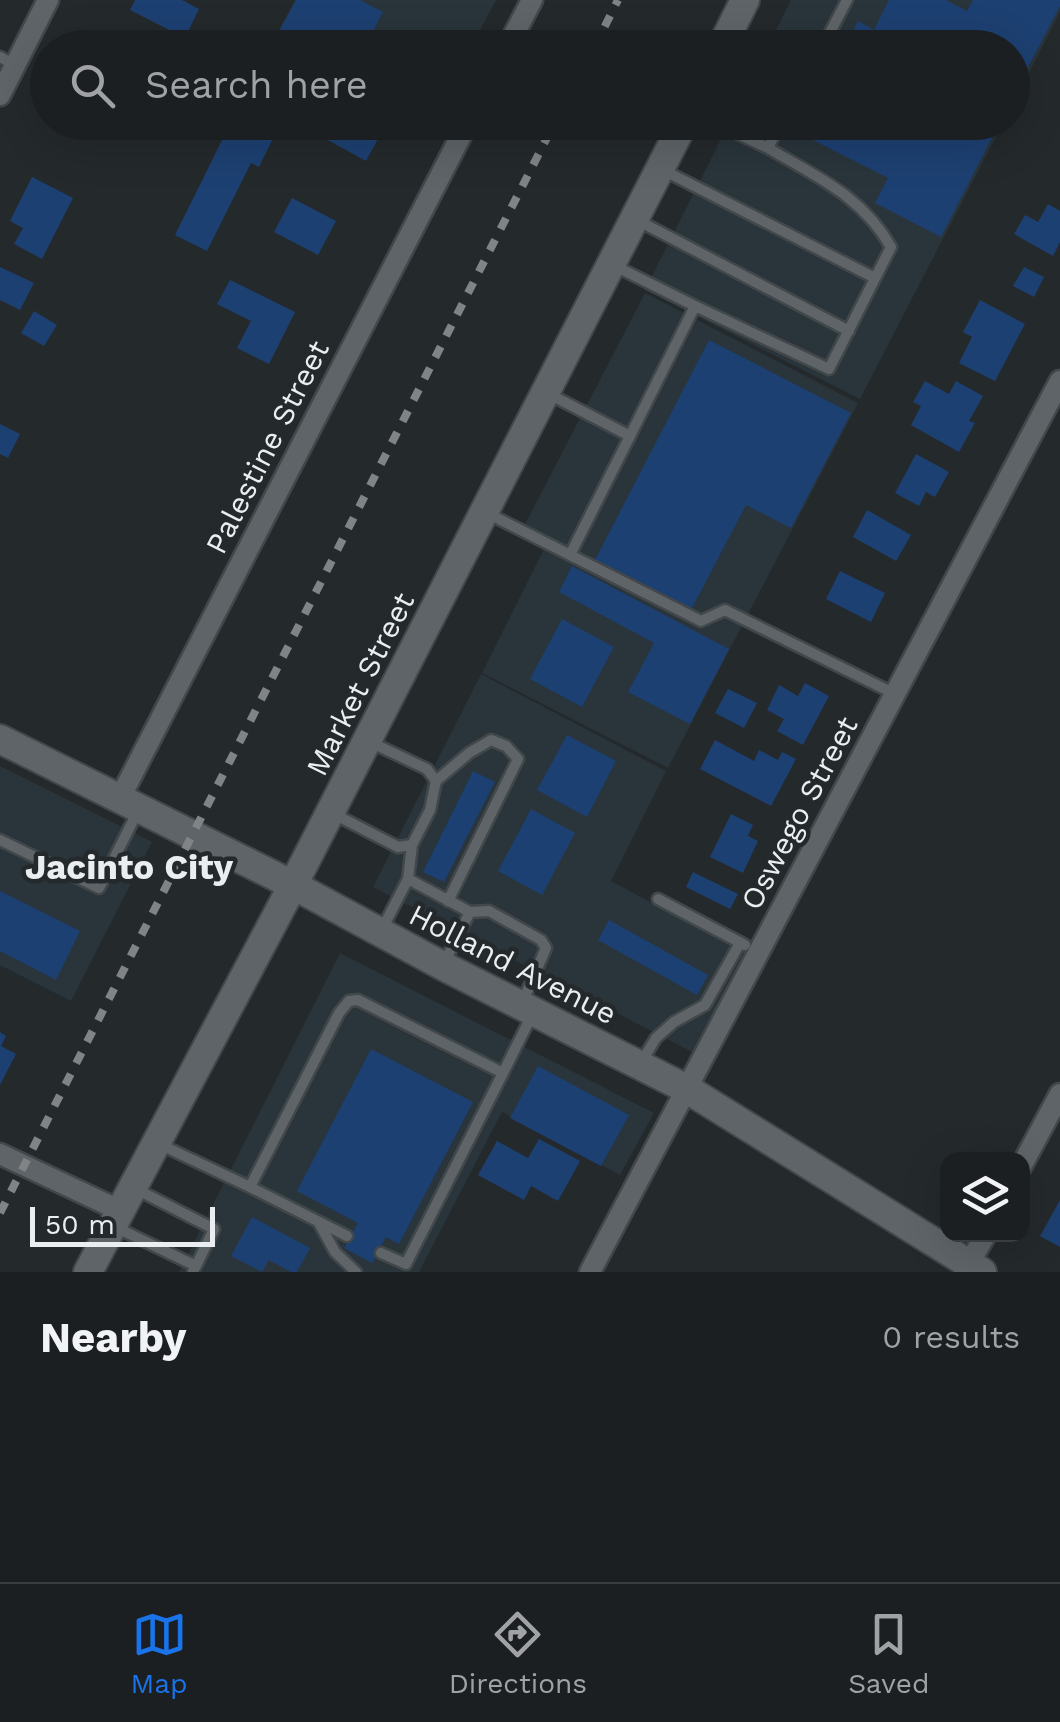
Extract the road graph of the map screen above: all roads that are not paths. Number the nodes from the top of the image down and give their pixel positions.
1 (48, 0) edge
2 (532, 0) edge
3 (745, 0) edge
4 (847, 0) edge
5 (516, 30) edge
6 (730, 30) edge
7 (831, 30) edge
8 (7, 61) edge
9 (0, 94) edge
10 (459, 140) edge
11 (675, 140) edge
12 (751, 140) edge
13 (772, 140) edge
14 (768, 148) junction
15 (660, 169) junction
16 (635, 219) junction
17 (612, 265) junction
18 (875, 278) junction
19 (695, 306) junction
20 (848, 331) junction
21 (1060, 382) edge
22 (546, 392) junction
23 (630, 436) junction
24 (484, 512) junction
25 (570, 555) junction
26 (896, 694) junction
27 (0, 739) edge
28 (367, 740) junction
29 (436, 782) junction
30 (130, 803) junction
31 (330, 813) junction
32 (0, 840) edge
33 (412, 845) junction
34 (408, 878) junction
35 (293, 885) junction
36 (658, 899) dead end
37 (448, 900) junction
38 (470, 912) junction
39 (380, 932) junction
40 (750, 948) junction
41 (443, 966) junction
42 (527, 1008) junction
43 (640, 1065) junction
44 (502, 1073) junction
45 (687, 1089) junction
46 (1060, 1094) edge
47 (157, 1143) junction
48 (1029, 1152) edge
49 (0, 1154) edge
50 (250, 1187) junction
51 (122, 1208) junction
52 (319, 1222) junction
53 (347, 1236) dead end
54 (983, 1242) edge
55 (381, 1253) dead end
56 (406, 1264) junction
57 (194, 1269) edge
58 (972, 1269) edge
59 (88, 1272) edge
60 (356, 1272) edge
61 (396, 1272) edge
62 (590, 1272) edge

1 - 8 street
2 - 5 street
3 - 6 main road
4 - 7 lane
8 - 9 street
10 - 30 street, Palestine Street
11 - 15 main road, Market Street
12 - 14 lane
13 - 14 lane
14 - 18 lane
15 - 16 main road, Market Street
15 - 18 lane
16 - 17 main road, Market Street
16 - 20 lane
17 - 19 lane
17 - 22 main road, Market Street
18 - 20 lane
19 - 20 lane
19 - 23 lane
21 - 26 street, Oswego Street
22 - 23 lane
22 - 24 main road, Market Street
23 - 25 lane
24 - 25 lane
24 - 28 main road, Market Street
25 - 26 lane
26 - 40 street, Oswego Street
27 - 30 main road, Holland Avenue
28 - 29 lane
28 - 31 main road, Market Street
29 - 33 lane
29 - 37 lane
30 - 32 lane
30 - 35 main road, Holland Avenue
31 - 33 lane
31 - 35 main road, Market Street
33 - 34 lane
34 - 37 lane
34 - 39 lane
35 - 39 main road, Holland Avenue
35 - 47 main road, Market Street
36 - 40 lane
37 - 38 lane
38 - 41 lane
38 - 42 lane
39 - 41 main road, Holland Avenue
40 - 43 lane
40 - 45 street, Oswego Street
41 - 42 main road, Holland Avenue
42 - 43 main road, Holland Avenue
42 - 44 lane
43 - 45 main road, Holland Avenue
44 - 50 lane
44 - 56 lane
45 - 58 main road, Holland Avenue
45 - 62 street, Oswego Street
46 - 48 street
47 - 50 lane
47 - 51 main road, Market Street
49 - 51 street
50 - 52 lane
51 - 57 lane
51 - 57 lane
51 - 59 main road, Market Street
52 - 53 lane
52 - 60 lane
54 - 58 street
55 - 56 lane
56 - 61 lane

